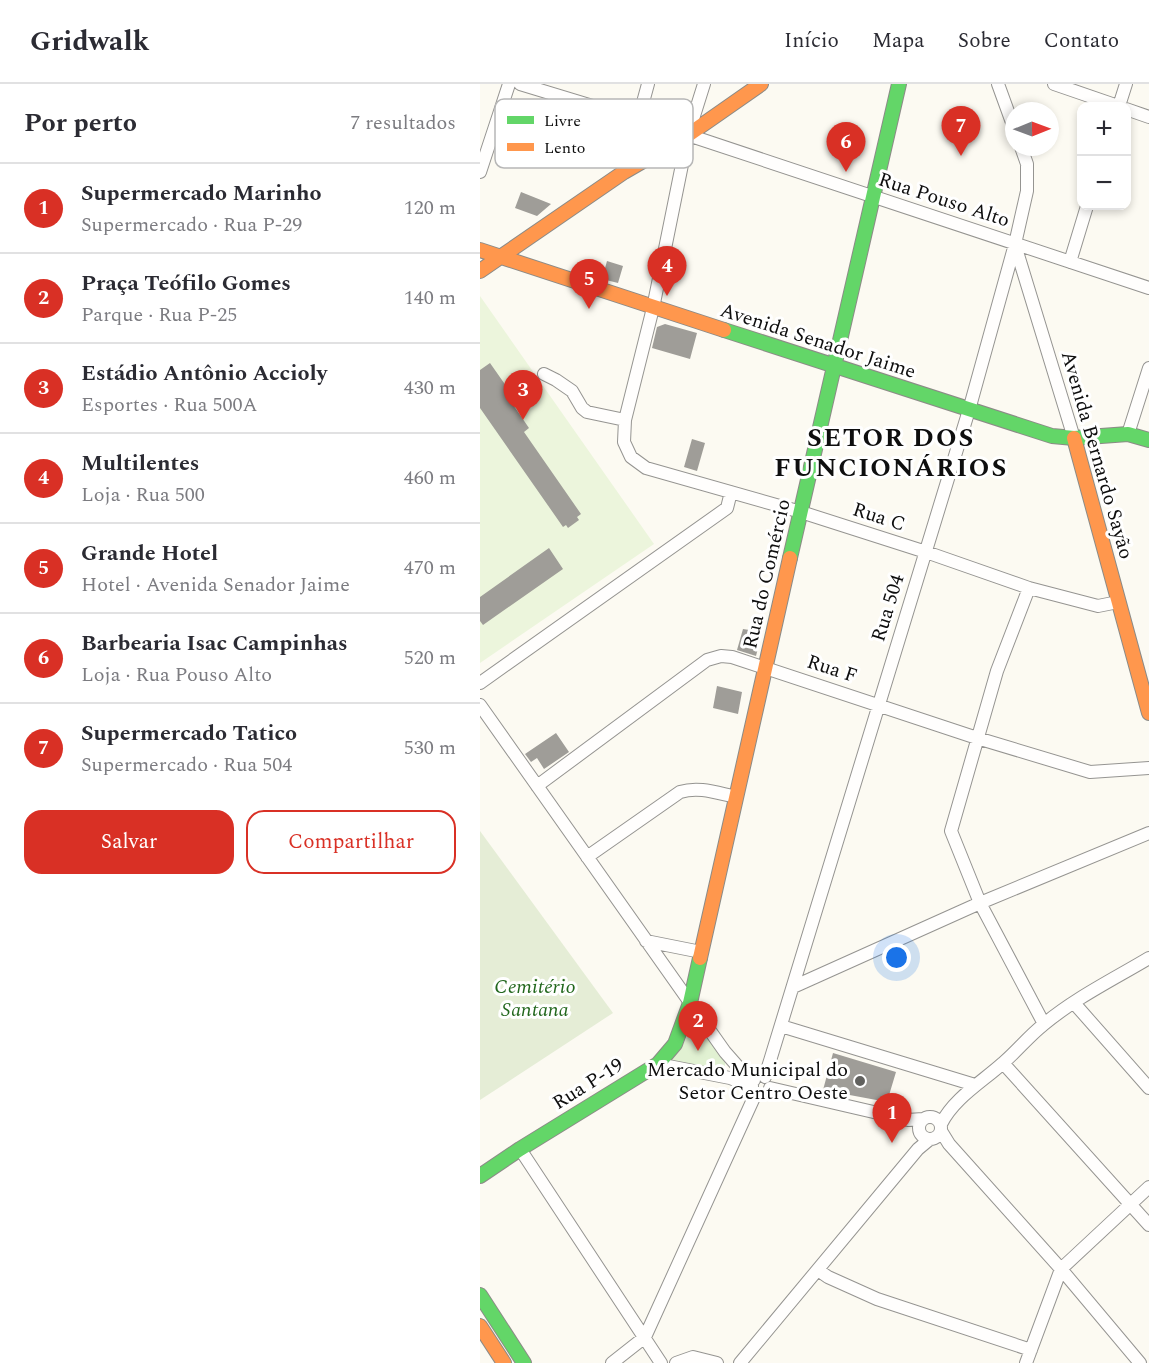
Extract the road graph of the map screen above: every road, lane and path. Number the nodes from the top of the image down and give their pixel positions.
1 (509, 84) edge
2 (520, 84) edge
3 (648, 84) edge
4 (704, 84) edge
5 (761, 84) edge
6 (899, 84) edge
7 (998, 84) edge
8 (1054, 84) edge
9 (1126, 84) edge
10 (504, 99) edge
11 (569, 99) edge
12 (644, 99) edge
13 (1107, 102) edge
14 (1120, 102) edge
15 (1005, 103) edge
16 (1131, 111) edge
17 (1149, 117) edge
18 (693, 119) edge
19 (495, 126) edge
20 (693, 132) edge
21 (693, 137) edge
22 (1024, 156) edge
23 (625, 168) edge
24 (631, 168) edge
25 (681, 168) edge
26 (480, 172) edge
27 (624, 172) junction
28 (874, 197) junction
29 (1087, 210) edge
30 (1015, 244) junction
31 (480, 249) edge
32 (502, 257) junction
33 (1070, 262) junction
34 (480, 271) edge
35 (1004, 285) junction
36 (1029, 288) junction
37 (1149, 288) edge
38 (653, 308) junction
39 (833, 366) junction
40 (1149, 368) edge
41 (544, 374) dead end
42 (969, 410) junction
43 (625, 420) junction
44 (1128, 434) junction
45 (1074, 438) junction
46 (1149, 440) edge
47 (730, 492) junction
48 (801, 512) junction
49 (926, 552) junction
50 (1029, 588) junction
51 (1118, 602) junction
52 (766, 667) junction
53 (480, 683) edge
54 (480, 705) edge
55 (879, 705) junction
56 (1149, 712) edge
57 (977, 738) junction
58 (1149, 768) edge
59 (537, 786) junction
60 (736, 797) junction
61 (1149, 833) edge
62 (587, 857) junction
63 (980, 903) junction
64 (646, 941) junction
65 (701, 952) junction
66 (1149, 958) edge
67 (793, 987) junction
68 (690, 1003) junction
69 (1074, 1003) junction
70 (1044, 1024) junction
71 (781, 1026) junction
72 (725, 1052) junction
73 (1003, 1063) junction
74 (658, 1064) junction
75 (730, 1078) junction
76 (759, 1085) junction
77 (975, 1085) junction
78 (1149, 1088) edge
79 (930, 1129) junction
80 (520, 1149) junction
81 (480, 1176) edge
82 (1149, 1187) edge
83 (1131, 1203) junction
84 (1149, 1225) edge
85 (1061, 1269) junction
86 (818, 1270) junction
87 (480, 1295) edge
88 (484, 1310) edge
89 (480, 1326) edge
90 (645, 1337) junction
91 (1031, 1350) junction
92 (504, 1363) edge
93 (524, 1363) edge
94 (612, 1363) edge
95 (661, 1363) edge
96 (676, 1363) edge
97 (717, 1363) edge
98 (740, 1363) edge
99 (1026, 1363) edge
100 (1140, 1363) edge

1 - 10 street
2 - 11 street, Rua Pouso Alto
3 - 12 street
4 - 18 street
5 - 20 street
6 - 28 street, Rua do Comércio
7 - 15 street
8 - 13 street
9 - 14 street
16 - 17 street
19 - 26 street
21 - 28 street, Rua Pouso Alto
22 - 30 street, Rua 504
23 - 27 street
24 - 27 street
25 - 38 street
27 - 32 street
28 - 30 street, Rua Pouso Alto
28 - 39 street, Rua do Comércio
29 - 33 street
30 - 33 street, Rua Pouso Alto
30 - 35 street, Rua 504
30 - 36 street, Avenida Bernardo Sayão
31 - 32 street, Avenida Senador Jaime
32 - 34 street
32 - 38 street, Avenida Senador Jaime
33 - 37 street, Rua Pouso Alto
35 - 36 street
35 - 42 street, Rua 504
36 - 45 street, Avenida Bernardo Sayão
38 - 39 street, Avenida Senador Jaime
38 - 43 street
39 - 42 street, Avenida Senador Jaime
39 - 48 street, Rua do Comércio
40 - 44 street
41 - 43 street
42 - 45 street, Avenida Senador Jaime
42 - 49 street, Rua 504
43 - 47 street, Rua C
44 - 45 street, Avenida Senador Jaime
44 - 46 street, Avenida Senador Jaime
45 - 51 street, Avenida Bernardo Sayão
47 - 48 street, Rua C
47 - 53 street
48 - 49 street, Rua C
48 - 52 street, Rua do Comércio
49 - 50 street, Rua C
49 - 55 street, Rua 504
50 - 51 street, Rua C
50 - 57 street
51 - 56 street, Avenida Bernardo Sayão
52 - 55 street, Rua F
52 - 59 street, Rua F
52 - 60 street, Rua do Comércio
54 - 59 street
55 - 57 street, Rua F
55 - 67 street, Rua 504
57 - 58 street, Rua F
57 - 63 street
59 - 62 street
60 - 62 street
60 - 65 street, Rua do Comércio
61 - 63 street
62 - 64 street
63 - 67 street
63 - 70 street
64 - 65 street
64 - 68 street
65 - 68 street, Rua do Comércio
66 - 69 street
67 - 71 street, Rua 504
68 - 72 street
68 - 74 street, Rua P-19
69 - 70 street
69 - 78 street
70 - 73 street
71 - 76 street, Rua 504
71 - 77 street
72 - 75 street
72 - 76 street
73 - 77 street
73 - 83 street
74 - 75 street
74 - 80 street, Rua P-19
75 - 76 street
76 - 79 street
76 - 90 street, Rua 504
77 - 79 street
79 - 85 street
79 - 86 street
80 - 81 street, Rua P-19
80 - 90 street
82 - 83 street
83 - 84 street
83 - 85 street
85 - 91 street
85 - 100 street
86 - 91 street
86 - 98 street
87 - 88 street
88 - 93 street
89 - 92 street
90 - 94 street
90 - 95 street
91 - 99 street
96 - 97 street

